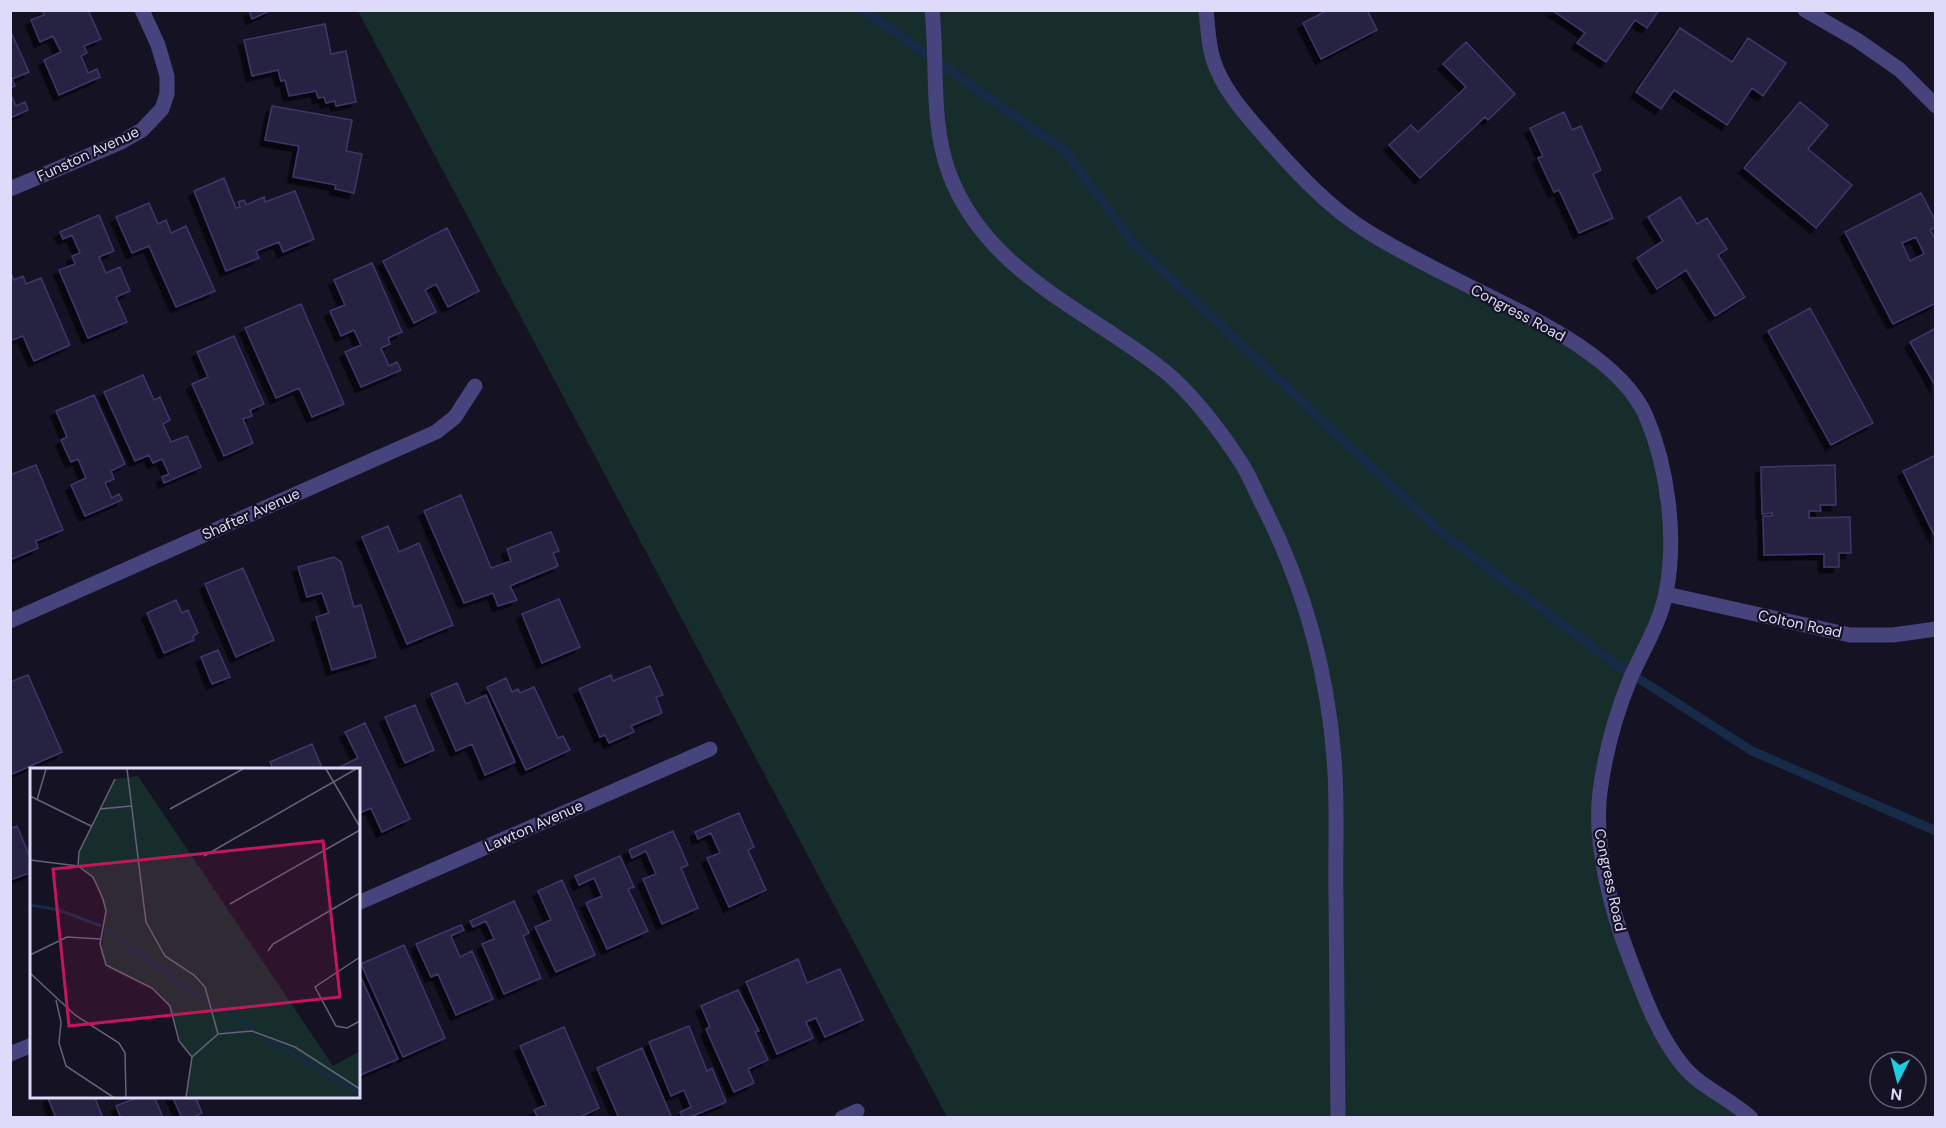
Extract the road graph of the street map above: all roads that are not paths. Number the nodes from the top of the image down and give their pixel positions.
1 (142, 10) edge
2 (932, 10) edge
3 (1206, 10) edge
4 (1805, 10) edge
5 (1935, 106) edge
6 (10, 189) edge
7 (475, 386) dead end
8 (1666, 594) junction
9 (10, 621) edge
10 (1935, 629) edge
11 (710, 749) dead end
12 (360, 902) edge
13 (30, 1046) edge
14 (10, 1054) edge
15 (857, 1111) dead end
16 (842, 1118) edge
17 (1338, 1118) edge
18 (1751, 1118) edge

1 - 6 street, Funston Avenue
2 - 17 street
3 - 8 street, Congress Road
4 - 5 street
7 - 9 street, Shafter Avenue
8 - 10 street, Colton Road
8 - 18 street, Congress Road
11 - 12 street, Lawton Avenue
13 - 14 street
15 - 16 street

